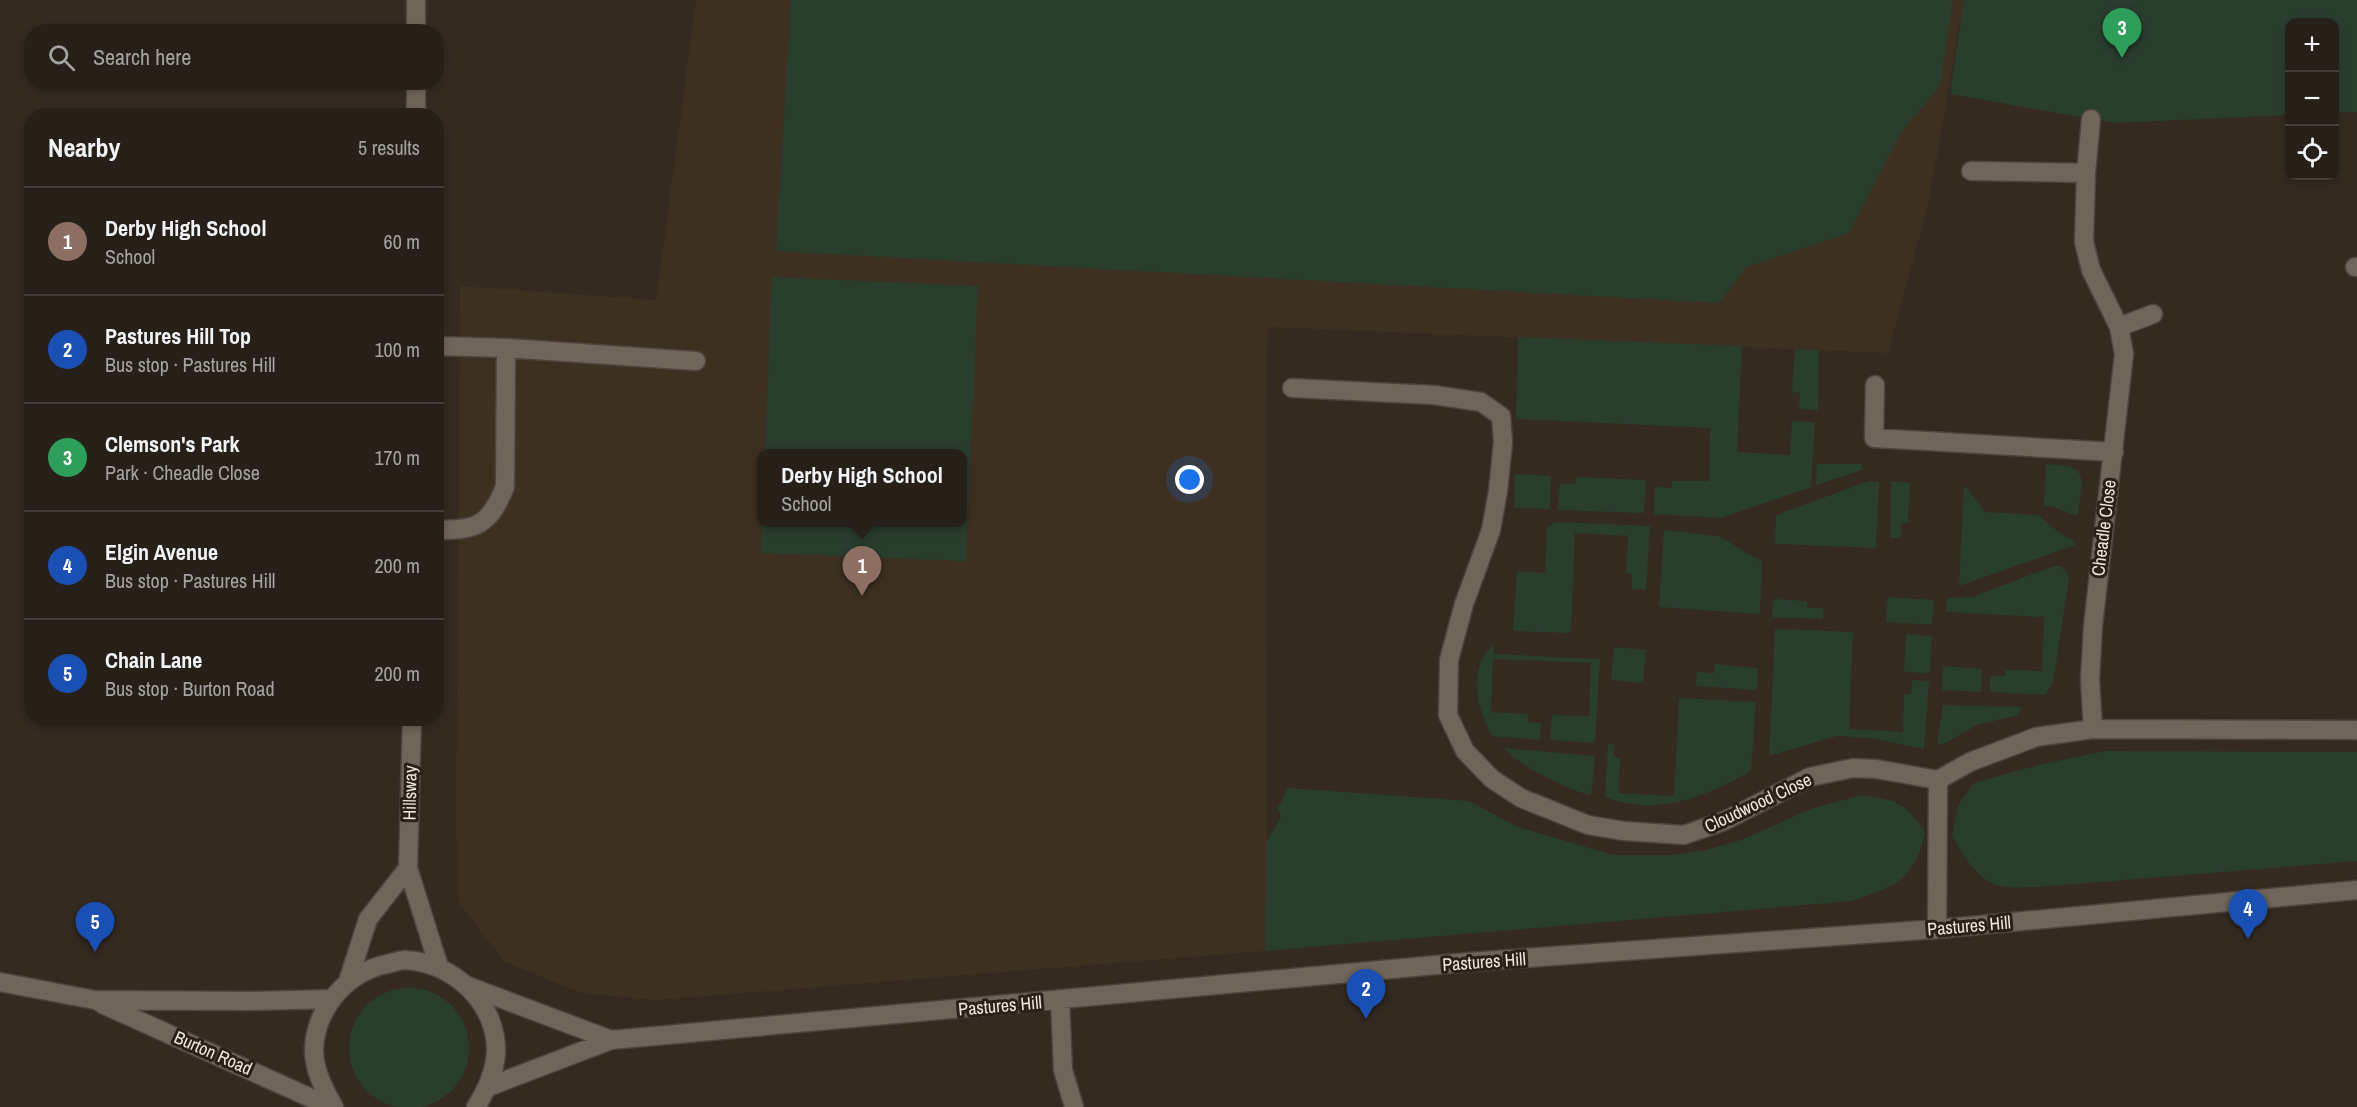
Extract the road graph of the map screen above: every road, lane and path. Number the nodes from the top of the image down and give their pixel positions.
1 (416, 0) edge
2 (416, 24) edge
3 (416, 90) edge
4 (416, 108) edge
5 (2091, 119) dead end
6 (1971, 171) dead end
7 (2086, 173) junction
8 (2153, 314) dead end
9 (2119, 327) junction
10 (444, 346) edge
11 (506, 348) junction
12 (696, 361) dead end
13 (1875, 385) dead end
14 (1292, 388) dead end
15 (2114, 452) junction
16 (444, 530) edge
17 (412, 726) edge
18 (2093, 729) junction
19 (2357, 730) edge
20 (1938, 780) junction
21 (408, 868) junction
22 (2357, 890) edge
23 (1936, 929) junction
24 (439, 967) junction
25 (348, 981) junction
26 (0, 982) edge
27 (468, 986) junction
28 (332, 999) junction
29 (95, 1000) junction
30 (1060, 1000) junction
31 (611, 1040) junction
32 (488, 1087) junction
33 (333, 1107) edge
34 (476, 1107) edge
35 (1074, 1107) edge

1 - 2 street
3 - 4 street
5 - 7 street, Cheadle Close
6 - 7 street
7 - 9 street, Cheadle Close
8 - 9 street
9 - 15 street, Cheadle Close
10 - 11 street
11 - 12 street
11 - 16 street
13 - 15 street
14 - 20 street, Cloudwood Close
15 - 18 street, Cheadle Close
17 - 21 street, Hillsway
18 - 19 street
18 - 20 street
20 - 23 street
21 - 24 street, Hillsway
21 - 25 street
22 - 23 street, Pastures Hill
23 - 30 street, Pastures Hill
24 - 25 street
24 - 27 street
25 - 28 street
26 - 29 street, Burton Road
27 - 31 street, Pastures Hill
27 - 32 street
28 - 29 street, Burton Road
28 - 33 street
29 - 33 street, Burton Road
30 - 31 street, Pastures Hill
30 - 35 street
31 - 32 street, Pastures Hill
32 - 34 street

